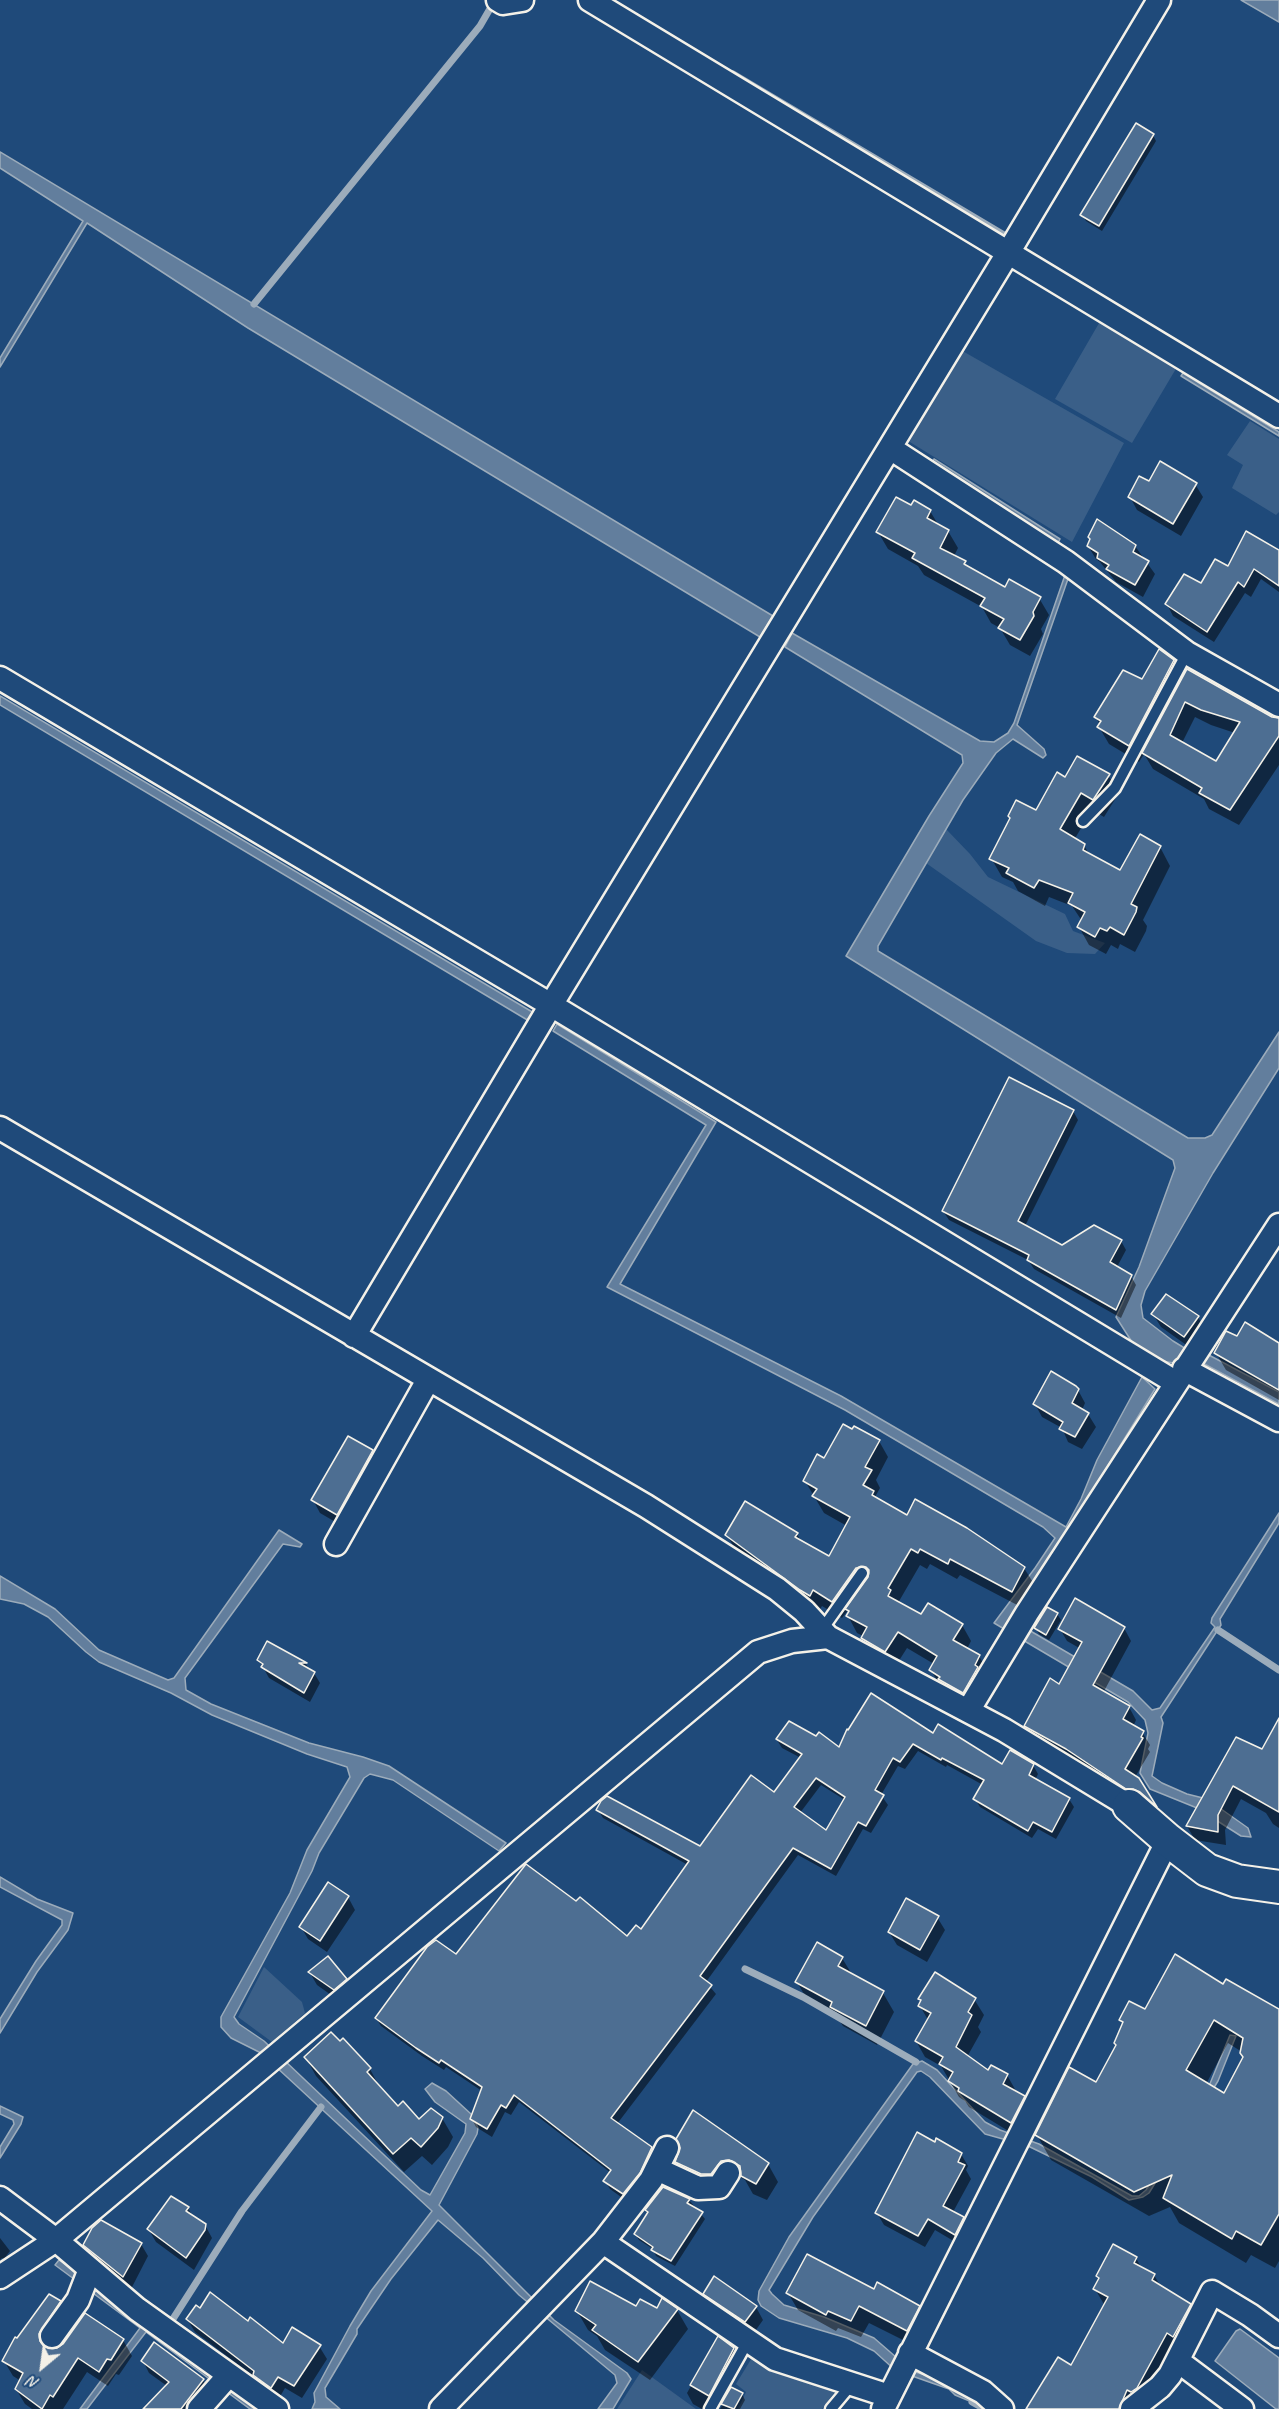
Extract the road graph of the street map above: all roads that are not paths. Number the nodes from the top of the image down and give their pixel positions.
1 (498, 0) edge
2 (522, 0) edge
3 (590, 0) edge
4 (1159, 0) edge
5 (1008, 253) junction
6 (1279, 416) edge
7 (890, 448) junction
8 (1187, 653) junction
9 (0, 678) edge
10 (1279, 705) edge
11 (1083, 821) dead end
12 (551, 1005) junction
13 (0, 1128) edge
14 (1279, 1225) edge
15 (354, 1336) junction
16 (1180, 1376) junction
17 (428, 1380) junction
18 (1279, 1420) edge
19 (336, 1544) dead end
20 (862, 1573) dead end
21 (825, 1634) junction
22 (968, 1711) junction
23 (1129, 1806) joint
24 (1168, 1840) junction
25 (1279, 1887) edge
26 (667, 2148) dead end
27 (657, 2169) junction
28 (728, 2174) dead end
29 (0, 2198) edge
30 (56, 2240) junction
31 (603, 2242) junction
32 (90, 2270) junction
33 (0, 2277) edge
34 (52, 2336) dead end
35 (1279, 2336) edge
36 (748, 2341) junction
37 (910, 2353) junction
38 (1178, 2361) junction
39 (230, 2375) junction
40 (852, 2384) junction
41 (886, 2402) edge
42 (200, 2409) edge
43 (277, 2409) edge
44 (441, 2409) edge
45 (710, 2409) edge
46 (831, 2409) edge
47 (1002, 2409) edge
48 (1132, 2409) edge
49 (1242, 2409) edge

1 - 2 street
3 - 5 street
4 - 5 street
5 - 6 street
5 - 7 street
7 - 8 street
7 - 12 street
8 - 10 street
8 - 11 lane
9 - 12 street
12 - 15 street
12 - 16 street
13 - 15 street
14 - 16 street
15 - 17 street
16 - 18 street
16 - 22 street
17 - 19 street
17 - 21 street
20 - 21 lane
21 - 22 street
21 - 30 street
22 - 23 street
23 - 24 street
24 - 25 street
24 - 37 street
26 - 27 street
27 - 28 street
27 - 31 street
29 - 30 street
30 - 32 street
30 - 33 street
31 - 36 street
31 - 44 street
32 - 34 street
32 - 39 street
35 - 38 street
36 - 40 street
36 - 45 lane
37 - 41 street
37 - 47 street
38 - 48 street
38 - 49 street
39 - 42 street
39 - 43 street
40 - 41 street
40 - 46 lane

